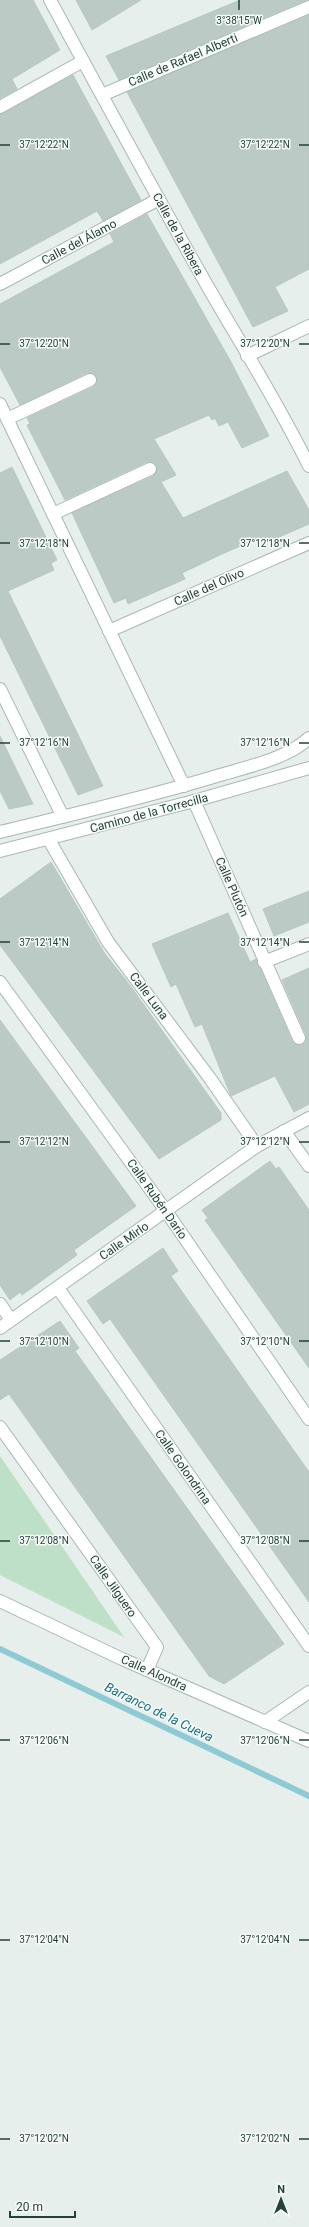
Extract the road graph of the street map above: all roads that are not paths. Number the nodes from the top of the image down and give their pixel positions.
1 (50, 0) edge
2 (309, 7) edge
3 (83, 60) junction
4 (102, 95) junction
5 (0, 107) edge
6 (159, 200) junction
7 (0, 284) edge
8 (309, 326) edge
9 (247, 356) junction
10 (90, 380) dead end
11 (0, 404) edge
12 (7, 419) junction
13 (309, 466) edge
14 (150, 469) dead end
15 (53, 514) junction
16 (309, 543) edge
17 (109, 631) junction
18 (0, 689) edge
19 (309, 738) edge
20 (309, 760) edge
21 (309, 768) edge
22 (296, 771) junction
23 (184, 786) junction
24 (194, 801) junction
25 (63, 817) junction
26 (0, 832) edge
27 (49, 840) junction
28 (0, 851) edge
29 (309, 944) edge
30 (264, 962) junction
31 (0, 982) edge
32 (299, 1038) dead end
33 (309, 1118) edge
34 (284, 1131) junction
35 (257, 1146) junction
36 (309, 1166) edge
37 (166, 1211) junction
38 (58, 1288) junction
39 (0, 1304) edge
40 (11, 1320) junction
41 (0, 1328) edge
42 (309, 1419) edge
43 (0, 1427) edge
44 (0, 1601) edge
45 (309, 1646) edge
46 (148, 1670) junction
47 (309, 1692) edge
48 (265, 1722) junction
49 (309, 1741) edge

1 - 3 street, Calle de la Ribera
2 - 4 street, Calle de Rafael Alberti
3 - 4 street, Calle de la Ribera
3 - 5 street
4 - 6 street, Calle de la Ribera
6 - 7 street, Calle del Álamo
6 - 9 street, Calle de la Ribera
8 - 9 street
9 - 13 street, Calle de la Ribera
10 - 12 street
11 - 12 street
12 - 15 street
14 - 15 street
15 - 17 street
16 - 17 street, Calle del Olivo
17 - 23 street
18 - 25 street
19 - 23 street
20 - 22 street, Camino de la Torrecilla
21 - 22 street, Camino de la Torrecilla
22 - 24 street, Camino de la Torrecilla
23 - 25 street, Camino de la Torrecilla
24 - 27 street, Camino de la Torrecilla
24 - 30 street, Calle Plutón
25 - 26 street, Camino de la Torrecilla
27 - 28 street, Camino de la Torrecilla
27 - 35 street, Calle Luna
29 - 30 street
30 - 32 street, Calle Plutón
31 - 37 street, Calle Rubén Darío
33 - 34 street, Calle Mirlo
34 - 35 street, Calle Mirlo
34 - 36 street
35 - 37 street, Calle Mirlo
37 - 38 street, Calle Mirlo
37 - 42 street, Calle Rubén Darío
38 - 40 street, Calle Mirlo
38 - 45 street, Calle Golondrina
39 - 40 street
40 - 41 street, Calle Mirlo
43 - 46 street, Calle Jilguero
44 - 46 street, Calle Alondra
46 - 48 street, Calle Alondra
47 - 48 street
48 - 49 street, Calle Alondra

